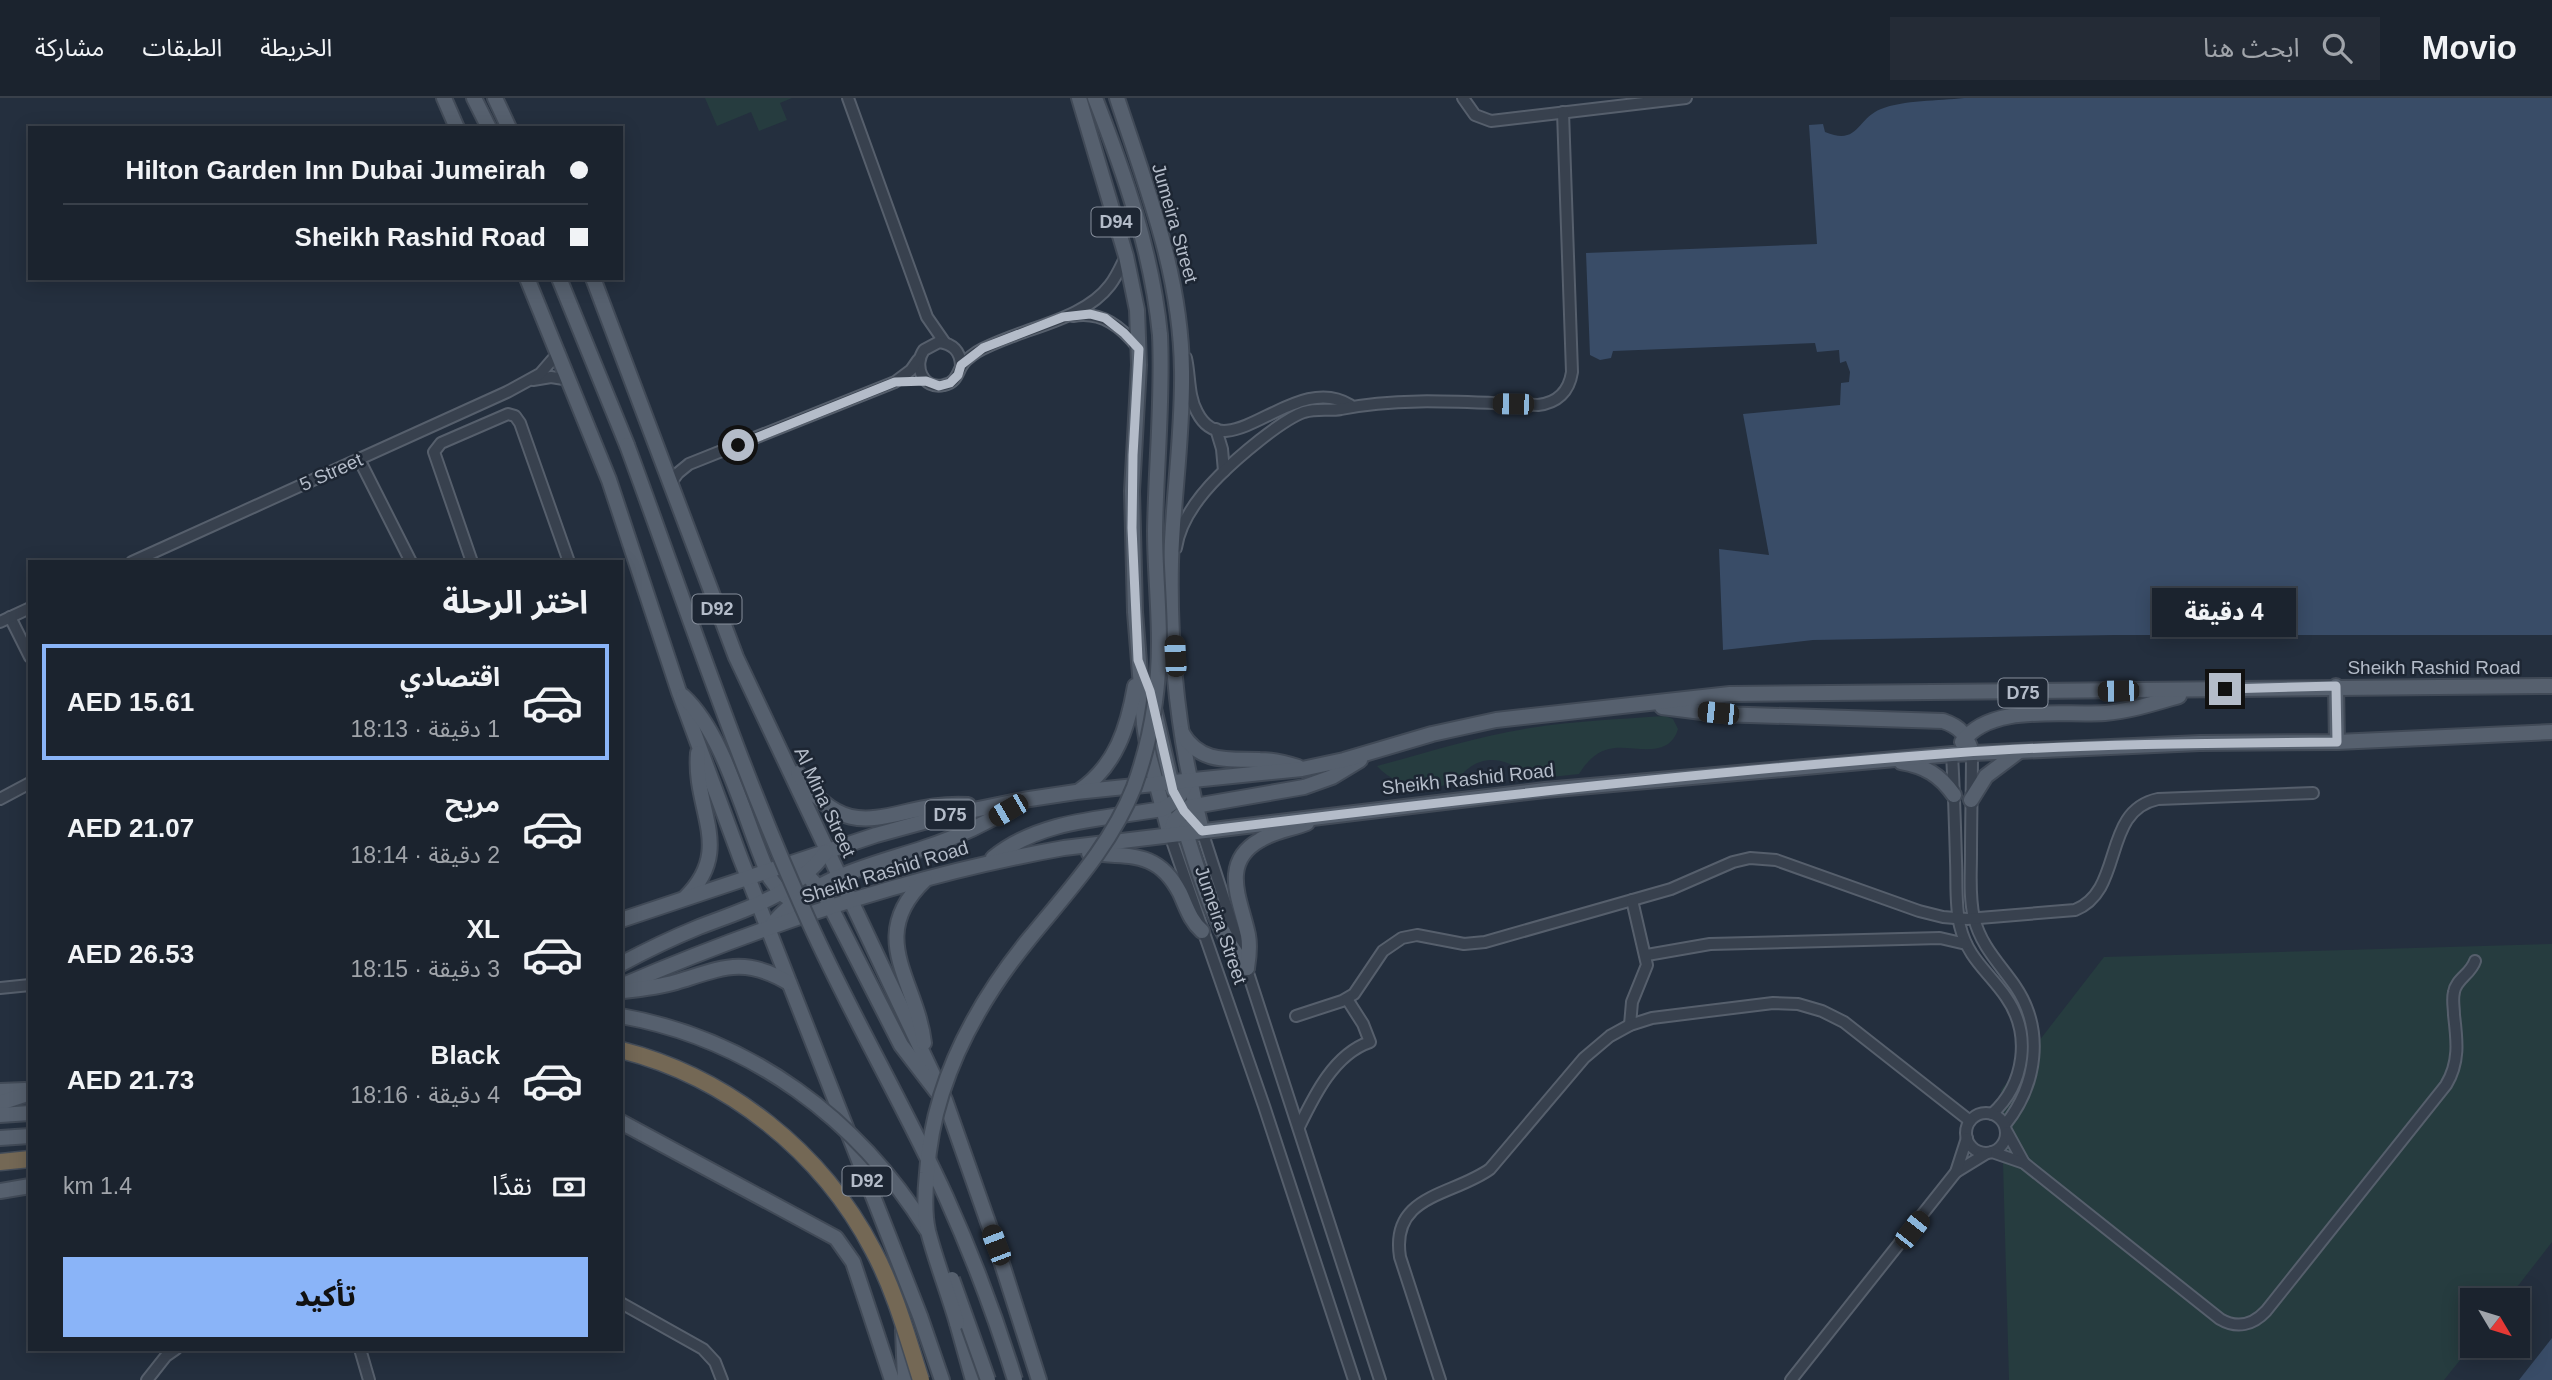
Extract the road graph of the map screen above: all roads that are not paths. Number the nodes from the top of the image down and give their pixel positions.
1 (444, 98) edge
2 (495, 98) edge
3 (848, 98) edge
4 (1079, 98) edge
5 (1095, 98) edge
6 (1117, 98) edge
7 (1463, 98) edge
8 (1686, 98) edge
9 (477, 103) edge
10 (1563, 112) junction
11 (456, 126) edge
12 (488, 126) edge
13 (495, 126) edge
14 (508, 126) edge
15 (1126, 256) junction
16 (528, 280) edge
17 (560, 280) edge
18 (594, 280) edge
19 (927, 317) junction
20 (1063, 317) junction
21 (1180, 342) junction
22 (950, 345) junction
23 (990, 345) junction
24 (928, 346) junction
25 (1139, 349) junction
26 (559, 352) junction
27 (918, 360) junction
28 (961, 365) junction
29 (570, 380) junction
30 (530, 381) junction
31 (926, 381) junction
32 (895, 382) junction
33 (1350, 405) junction
34 (1216, 429) junction
35 (363, 457) junction
36 (661, 460) junction
37 (689, 464) junction
38 (1224, 471) junction
39 (670, 484) junction
40 (136, 560) edge
41 (410, 560) edge
42 (471, 560) edge
43 (568, 560) edge
44 (1171, 564) junction
45 (28, 609) edge
46 (9, 618) edge
47 (28, 642) edge
48 (28, 653) edge
49 (1138, 660) junction
50 (2336, 686) junction
51 (2552, 686) edge
52 (2197, 690) junction
53 (679, 692) junction
54 (1636, 704) junction
55 (770, 732) junction
56 (1182, 732) junction
57 (2552, 732) edge
58 (1966, 736) junction
59 (2337, 742) junction
60 (699, 748) junction
61 (2020, 750) junction
62 (1972, 752) junction
63 (1369, 753) junction
64 (1952, 754) junction
65 (1886, 759) junction
66 (1303, 769) junction
67 (1188, 781) junction
68 (1163, 783) junction
69 (28, 784) edge
70 (28, 790) edge
71 (1076, 792) junction
72 (2313, 793) dead end
73 (1954, 795) junction
74 (2, 798) edge
75 (1023, 800) junction
76 (1971, 800) junction
77 (986, 807) junction
78 (1178, 807) junction
79 (1320, 816) junction
80 (1202, 831) junction
81 (1186, 833) junction
82 (1170, 835) junction
83 (1064, 848) junction
84 (827, 851) junction
85 (990, 861) junction
86 (789, 864) junction
87 (767, 871) junction
88 (839, 876) junction
89 (748, 878) junction
90 (926, 878) junction
91 (812, 880) junction
92 (787, 898) junction
93 (684, 900) junction
94 (1632, 900) junction
95 (850, 901) junction
96 (759, 905) junction
97 (823, 909) junction
98 (623, 919) edge
99 (1959, 919) junction
100 (1974, 919) junction
101 (768, 929) junction
102 (1202, 931) junction
103 (1966, 944) junction
104 (1647, 955) junction
105 (2475, 961) dead end
106 (623, 963) edge
107 (1247, 968) junction
108 (789, 983) junction
109 (28, 985) edge
110 (0, 988) edge
111 (623, 988) edge
112 (623, 989) edge
113 (1347, 999) junction
114 (623, 1016) edge
115 (1296, 1016) dead end
116 (1630, 1025) junction
117 (623, 1050) edge
118 (925, 1055) junction
119 (0, 1091) edge
120 (28, 1091) edge
121 (28, 1092) edge
122 (945, 1100) junction
123 (0, 1103) edge
124 (28, 1113) edge
125 (1992, 1114) junction
126 (0, 1115) edge
127 (1970, 1121) junction
128 (623, 1123) edge
129 (1298, 1127) junction
130 (2005, 1127) junction
131 (28, 1136) edge
132 (0, 1138) edge
133 (1967, 1139) junction
134 (1990, 1153) junction
135 (28, 1159) edge
136 (0, 1162) edge
137 (2024, 1164) junction
138 (1956, 1172) junction
139 (28, 1186) edge
140 (0, 1191) edge
141 (907, 1283) junction
142 (623, 1304) edge
143 (174, 1351) edge
144 (361, 1351) edge
145 (1794, 1378) edge
146 (146, 1380) edge
147 (369, 1380) edge
148 (722, 1380) edge
149 (892, 1380) edge
150 (905, 1380) edge
151 (921, 1380) edge
152 (943, 1380) edge
153 (974, 1380) edge
154 (988, 1380) edge
155 (1016, 1380) edge
156 (1039, 1380) edge
157 (1354, 1380) edge
158 (1380, 1380) edge
159 (1440, 1380) edge

1 - 11 main road
2 - 14 main road
3 - 19 street
4 - 15 main road, D94
5 - 153 main road, bridge
6 - 21 main road, Jumeira Street / D94
7 - 10 street
8 - 10 street
9 - 12 main road
9 - 13 main road
10 - 33 street
15 - 20 street
15 - 25 main road, D94
16 - 26 main road, D92
17 - 155 main road, bridge
18 - 36 main road, Al Mina Street / D92
19 - 22 street
19 - 24 street
20 - 23 street
20 - 25 street
21 - 34 street
21 - 44 main road, Jumeira Street / D94
22 - 23 street
22 - 24 street
22 - 28 street
23 - 28 street
24 - 27 street
25 - 49 main road, D94
26 - 29 main road, D92
26 - 30 street, 5 Street
27 - 31 street
27 - 32 street
28 - 31 street
29 - 30 street, 5 Street
29 - 53 main road, D92
30 - 35 street, 5 Street
31 - 32 street
32 - 37 street
33 - 34 street
33 - 38 street
34 - 38 street
35 - 40 street, 5 Street
35 - 41 street
36 - 37 street
36 - 39 main road, Al Mina Street / D92
37 - 39 street
38 - 44 street
39 - 55 main road, Al Mina Street / D92
42 - 43 street
44 - 56 main road, Jumeira Street / D94
45 - 46 street
46 - 47 street
46 - 48 street
49 - 68 main road
49 - 71 main road
50 - 51 main road, Sheikh Rashid Road / D75
50 - 52 main road, Sheikh Rashid Road / D75
50 - 59 main road
52 - 54 main road, Sheikh Rashid Road / D75
52 - 58 main road
53 - 60 main road, D92
53 - 87 main road
54 - 58 main road
54 - 63 main road, Sheikh Rashid Road / D75
55 - 77 main road
55 - 84 main road, Al Mina Street / D92
56 - 66 main road
56 - 67 main road, Jumeira Street / D94
57 - 59 main road, Sheikh Rashid Road
58 - 62 main road
58 - 64 main road
59 - 61 main road, Sheikh Rashid Road
60 - 89 main road, D92
60 - 93 main road
61 - 62 main road, Sheikh Rashid Road
61 - 76 main road
62 - 64 main road, Sheikh Rashid Road
62 - 76 street
63 - 66 main road, Sheikh Rashid Road / D75
63 - 78 main road
64 - 65 main road, Sheikh Rashid Road
64 - 73 street
65 - 73 main road
65 - 79 main road, Sheikh Rashid Road
66 - 67 main road, Sheikh Rashid Road / D75
67 - 68 main road, Sheikh Rashid Road / D75
67 - 78 main road, Jumeira Street / D94
68 - 71 main road, Sheikh Rashid Road / D75
68 - 78 main road
69 - 74 street
70 - 74 street
71 - 75 main road, Sheikh Rashid Road / D75
72 - 100 street
73 - 99 street
75 - 77 main road, Sheikh Rashid Road / D75
75 - 88 main road
76 - 100 street
77 - 84 main road, Sheikh Rashid Road / D75
78 - 80 main road, Jumeira Street / D94
78 - 81 main road
78 - 82 main road
78 - 85 main road
79 - 80 main road, Sheikh Rashid Road
79 - 107 main road
80 - 81 main road, Sheikh Rashid Road
80 - 107 street, Jumeira Street / D94
81 - 82 main road, Sheikh Rashid Road
81 - 107 main road
82 - 83 main road, Sheikh Rashid Road
82 - 102 street, Jumeira Street
83 - 85 main road, Sheikh Rashid Road
83 - 102 main road
84 - 86 main road, Sheikh Rashid Road / D75
84 - 88 main road, Al Mina Street / D92
84 - 91 main road
85 - 90 main road, Sheikh Rashid Road
86 - 87 main road, Sheikh Rashid Road / D75
86 - 91 main road
87 - 89 main road, Sheikh Rashid Road / D75
87 - 92 main road
88 - 91 main road
88 - 95 main road, Al Mina Street / D92
89 - 93 main road, Sheikh Rashid Road / D75
89 - 96 main road, D92
90 - 95 main road, Sheikh Rashid Road
90 - 118 main road
91 - 92 main road
91 - 97 main road
92 - 96 main road
92 - 97 main road
92 - 101 main road
93 - 98 main road, Sheikh Rashid Road / D75
94 - 99 street
94 - 104 street
94 - 113 street
95 - 97 main road, Sheikh Rashid Road
95 - 118 main road, Al Mina Street / D92
96 - 101 main road, D92
96 - 106 main road
97 - 101 main road, Sheikh Rashid Road
97 - 122 main road
99 - 100 street
99 - 103 street
100 - 130 street
101 - 108 main road, D92
101 - 111 main road, Sheikh Rashid Road
102 - 157 street, Jumeira Street
103 - 104 street
103 - 125 street
104 - 116 street
105 - 137 street
107 - 129 street, Jumeira Street / D94
108 - 112 main road
108 - 141 main road, D92
109 - 110 street
113 - 115 street
113 - 129 street
114 - 154 main road, bridge
116 - 127 street
116 - 159 street
117 - 151 highway, bridge
118 - 122 main road, Al Mina Street / D92
119 - 120 main road
121 - 123 main road
122 - 156 main road, Al Mina Street / D92
124 - 126 main road
125 - 127 street
125 - 130 street
127 - 133 street
128 - 149 main road
129 - 158 street, Jumeira Street / D94
130 - 134 street
130 - 137 street
131 - 132 main road
133 - 134 street
133 - 138 street
134 - 137 street
134 - 138 street
135 - 136 highway
138 - 145 street
139 - 140 main road
141 - 150 main road
141 - 152 main road, D92
142 - 148 street
143 - 146 street
144 - 147 street

